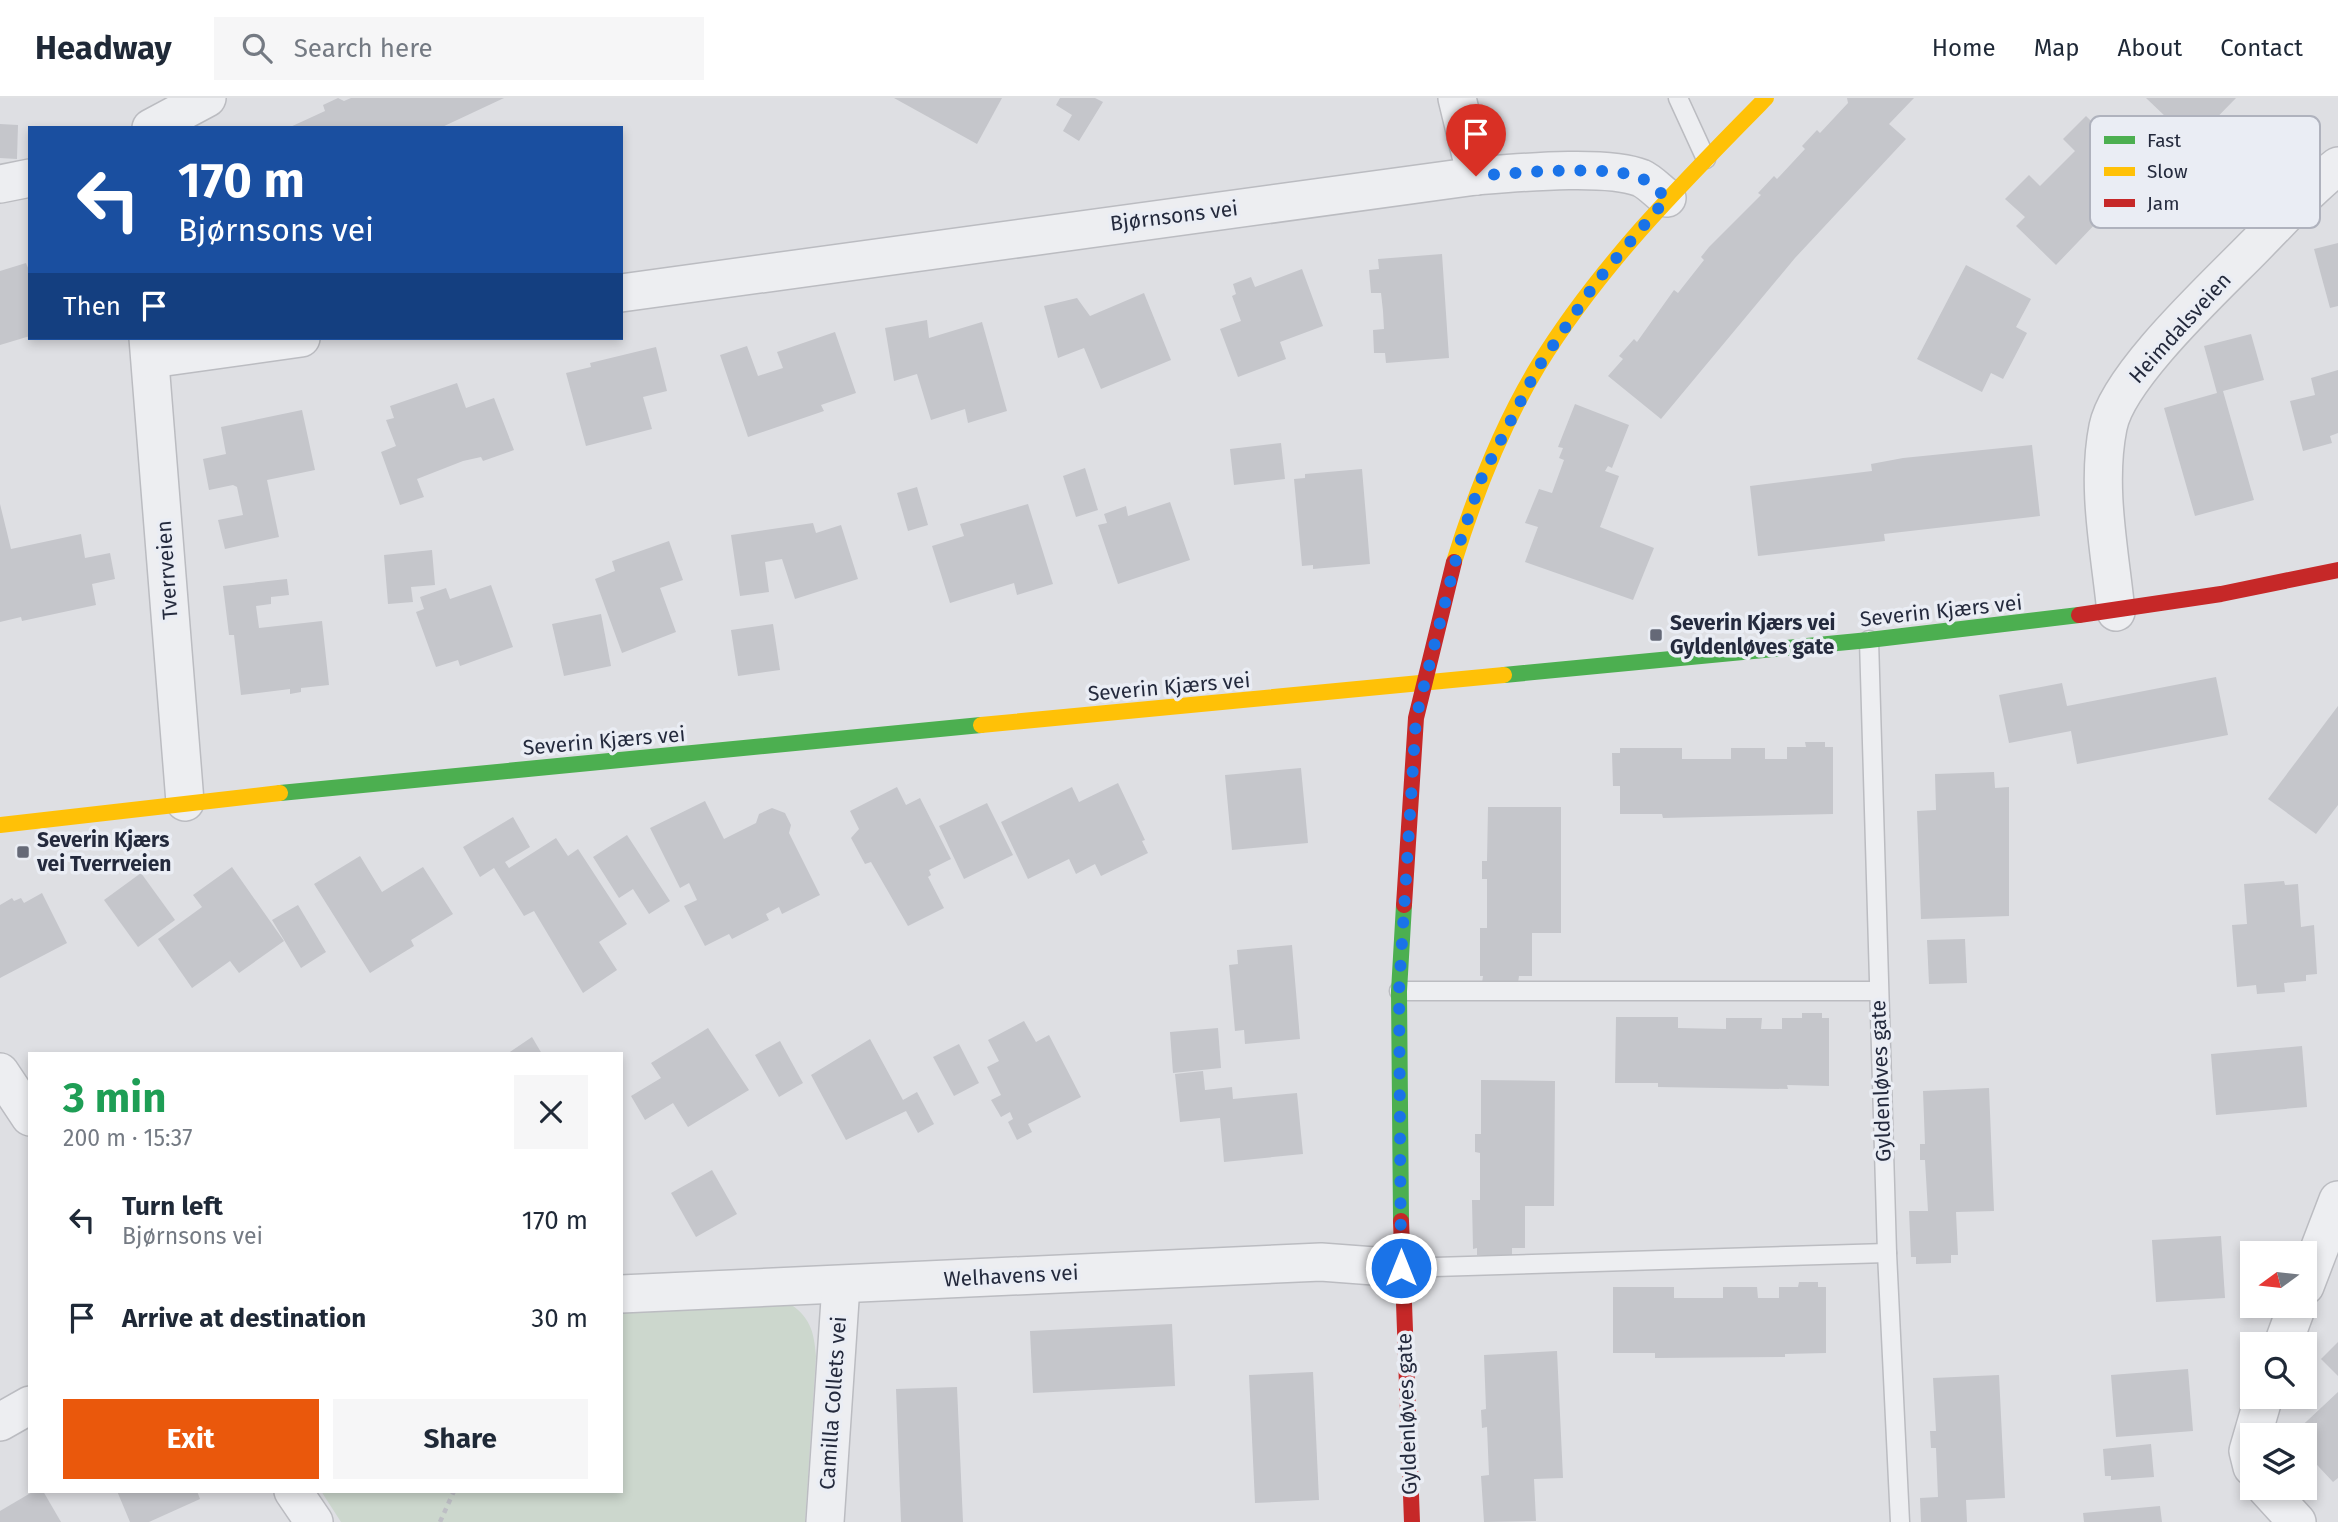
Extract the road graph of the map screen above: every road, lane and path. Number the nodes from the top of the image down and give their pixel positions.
1 (207, 98) edge
2 (1457, 98) edge
3 (1678, 98) edge
4 (1766, 98) edge
5 (155, 126) edge
6 (1706, 159) junction
7 (2338, 166) edge
8 (1476, 176) junction
9 (28, 178) edge
10 (0, 184) edge
11 (2320, 184) edge
12 (1667, 198) junction
13 (2275, 228) edge
14 (623, 293) edge
15 (271, 340) edge
16 (150, 348) edge
17 (2338, 570) edge
18 (2116, 612) junction
19 (1869, 640) junction
20 (1423, 684) junction
21 (185, 802) junction
22 (0, 825) edge
23 (1399, 990) junction
24 (1878, 991) junction
25 (0, 1072) edge
26 (28, 1114) edge
27 (2338, 1200) edge
28 (1887, 1253) junction
29 (2317, 1255) edge
30 (1401, 1268) junction
31 (841, 1284) junction
32 (623, 1294) edge
33 (28, 1406) edge
34 (0, 1422) edge
35 (294, 1493) edge
36 (453, 1493) edge
37 (2277, 1500) edge
38 (314, 1522) edge
39 (440, 1522) edge
40 (825, 1522) edge
41 (1412, 1522) edge
42 (1900, 1522) edge
43 (2297, 1522) edge

1 - 5 street
2 - 8 street
3 - 6 lane
4 - 6 street
6 - 12 street
7 - 11 street, Heimdalsveien
8 - 12 street, Bjørnsons vei
8 - 14 street, Bjørnsons vei
9 - 10 street
12 - 20 street, Gyldenløves gate
13 - 18 street, Heimdalsveien
15 - 16 street
16 - 21 street, Tverrveien
17 - 18 street, Severin Kjærs vei
18 - 19 street, Severin Kjærs vei
19 - 20 street, Severin Kjærs vei
19 - 24 lane, Gyldenløves gate
20 - 21 street, Severin Kjærs vei
20 - 23 street, Gyldenløves gate
21 - 22 street, Severin Kjærs vei
23 - 24 lane
23 - 30 street, Gyldenløves gate
24 - 28 lane, Gyldenløves gate
25 - 26 street
27 - 29 street
28 - 30 lane
28 - 42 lane, Gyldenløves gate
30 - 31 street, Welhavens vei
30 - 41 street, Gyldenløves gate
31 - 32 street, Welhavens vei
31 - 40 street, Camilla Collets vei
33 - 34 street
35 - 38 street
36 - 39 path
37 - 43 street

